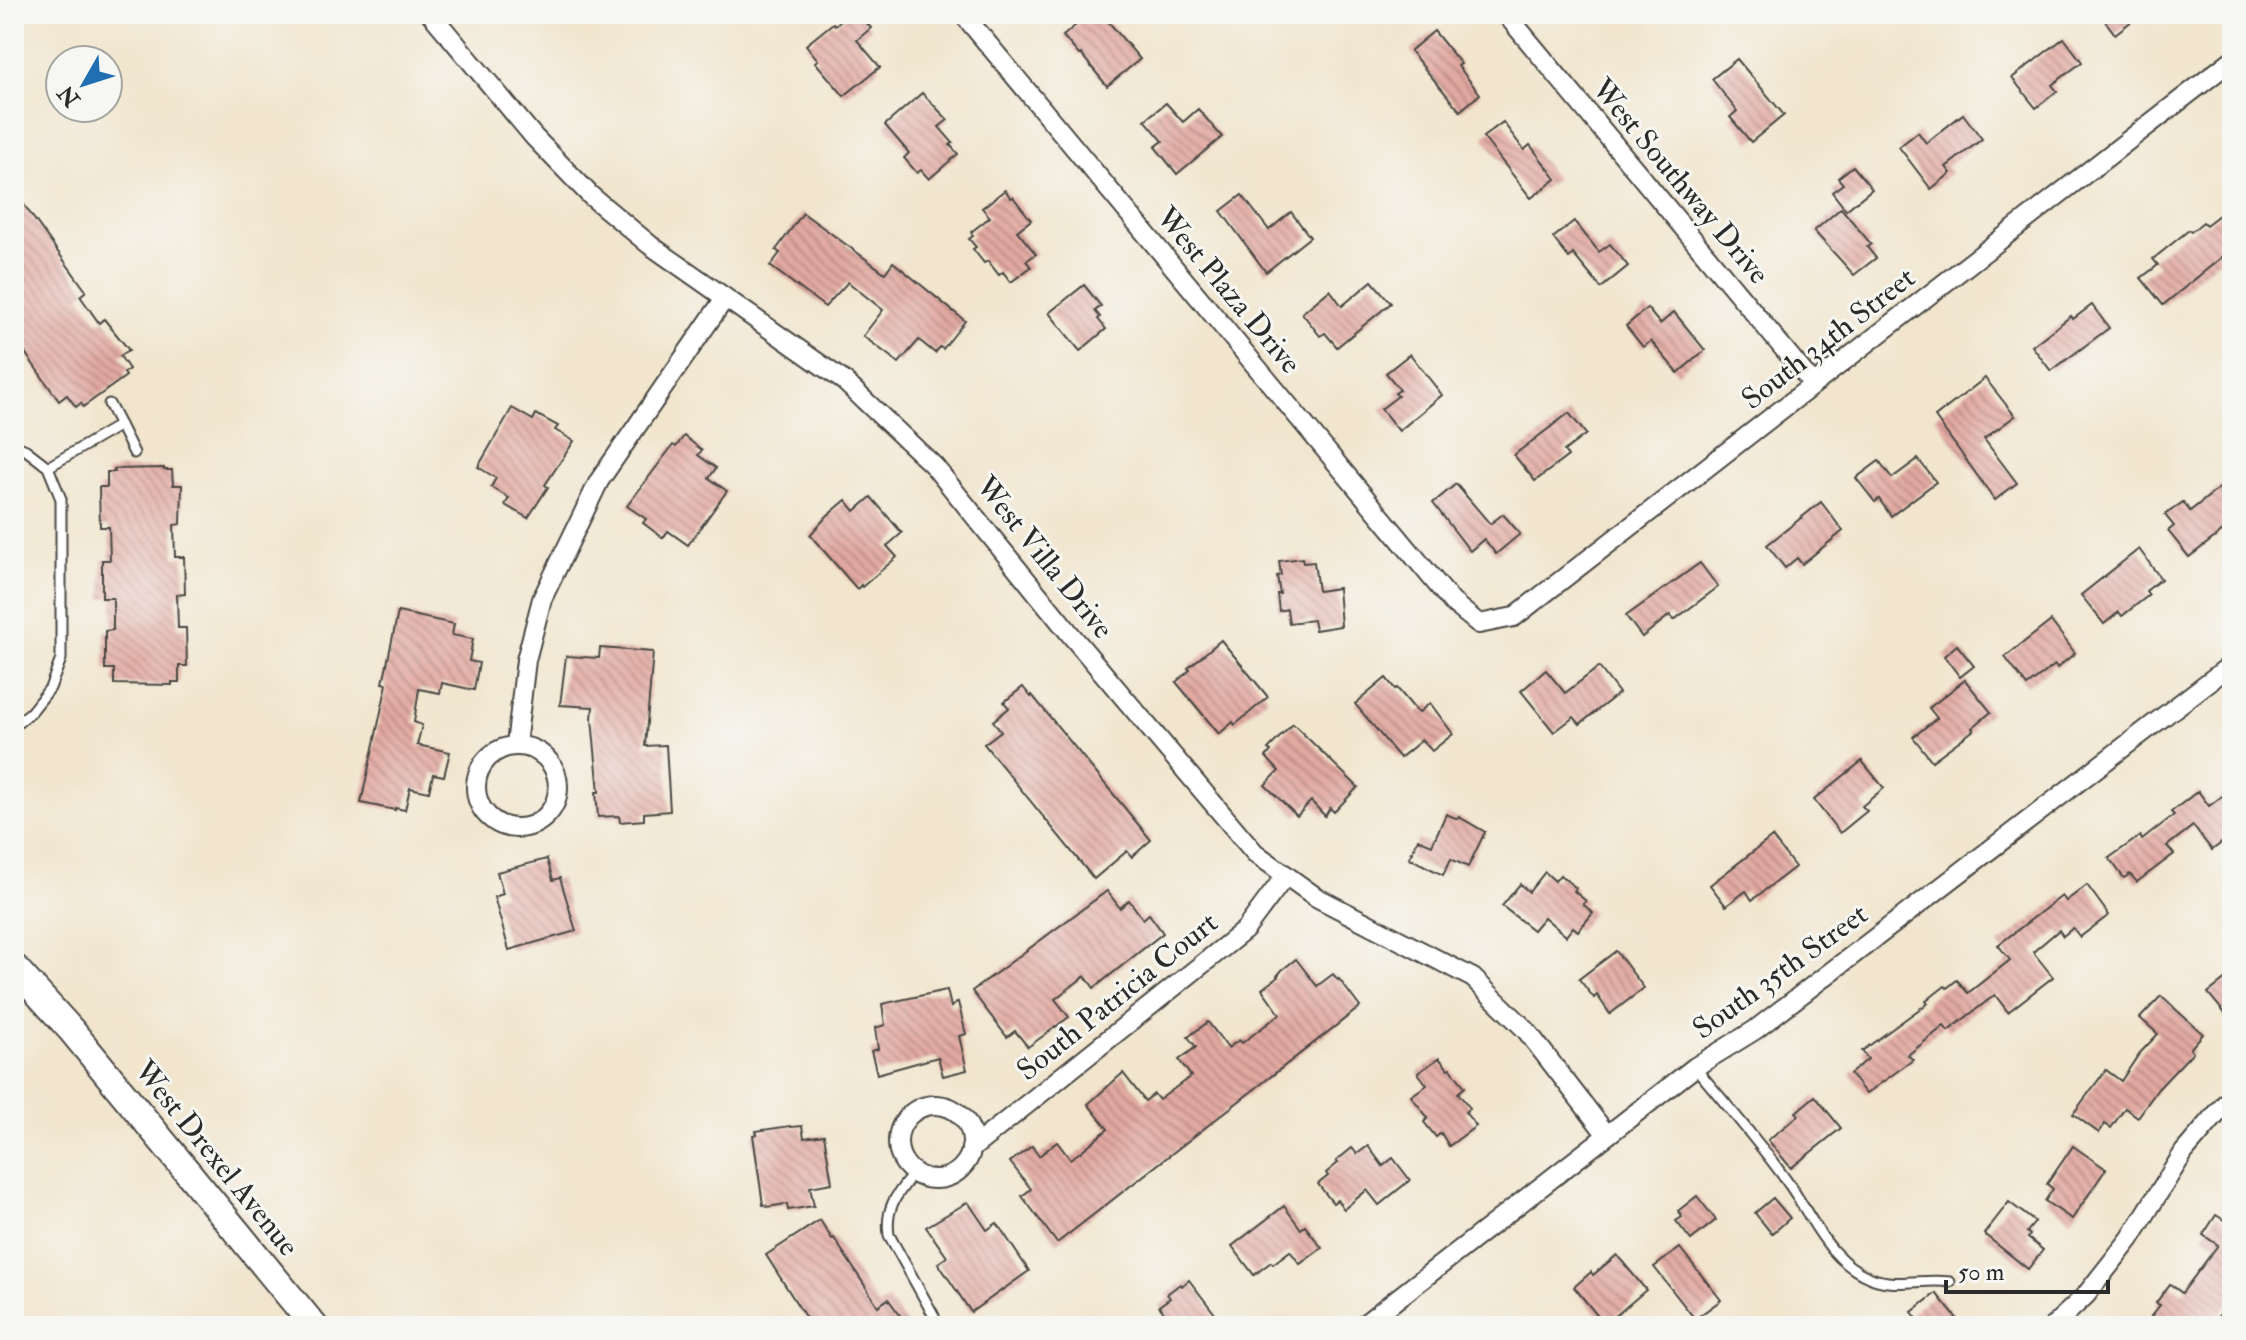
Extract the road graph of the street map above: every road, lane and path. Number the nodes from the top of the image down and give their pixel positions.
1 (431, 14) edge
2 (963, 14) edge
3 (1506, 14) edge
4 (2232, 60) edge
5 (725, 298) junction
6 (1813, 384) junction
7 (109, 404) dead end
8 (120, 425) junction
9 (14, 445) edge
10 (134, 453) dead end
11 (48, 467) junction
12 (1452, 602) joint
13 (2232, 664) edge
14 (14, 726) edge
15 (516, 745) junction
16 (1286, 875) junction
17 (14, 948) edge
18 (14, 967) edge
19 (72, 1031) junction
20 (1695, 1067) junction
21 (2232, 1096) edge
22 (1607, 1135) junction
23 (971, 1149) junction
24 (914, 1173) junction
25 (1950, 1282) dead end
26 (934, 1316) dead end
27 (314, 1326) edge
28 (1362, 1326) edge
29 (2053, 1326) edge

1 - 5 street, West Villa Drive
2 - 12 street, West Plaza Drive
3 - 6 street, West Southway Drive
4 - 6 street, South 34th Street
5 - 15 street
5 - 16 street, West Villa Drive
6 - 12 street, South 34th Street
7 - 8 lane
8 - 10 lane
8 - 11 lane
9 - 11 lane
11 - 14 lane
13 - 20 street, South 35th Street
15 - 15 street
16 - 22 street, West Villa Drive
16 - 23 street, South Patricia Court
17 - 19 street, West Drexel Avenue
18 - 19 street, West Drexel Avenue
19 - 27 street, West Drexel Avenue
20 - 22 street, South 35th Street
20 - 25 lane
21 - 29 street
22 - 28 street, South 35th Street
23 - 24 street, South Patricia Court
23 - 24 street
24 - 26 lane

